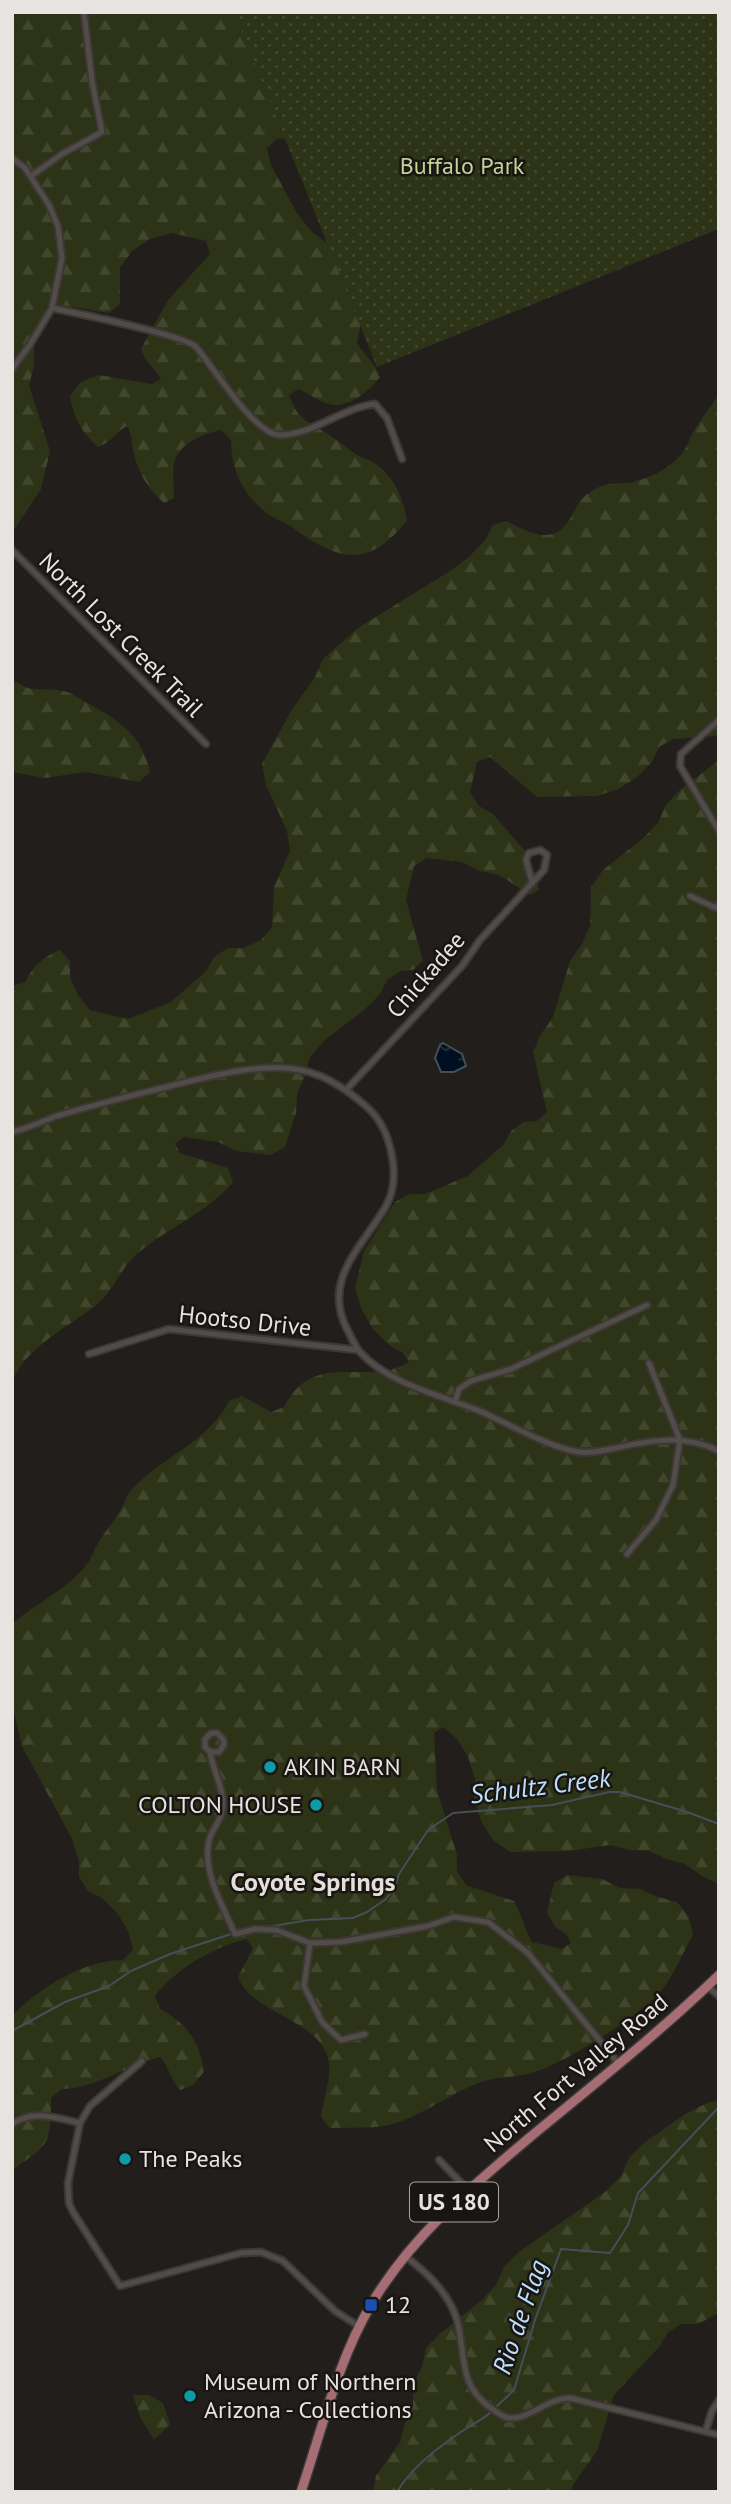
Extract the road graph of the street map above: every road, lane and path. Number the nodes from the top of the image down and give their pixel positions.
1 (84, 12) edge
2 (12, 158) edge
3 (31, 176) junction
4 (52, 308) junction
5 (12, 369) edge
6 (402, 459) dead end
7 (12, 550) edge
8 (719, 720) edge
9 (206, 744) dead end
10 (719, 831) edge
11 (532, 882) junction
12 (690, 896) dead end
13 (719, 904) edge
14 (346, 1090) junction
15 (12, 1132) edge
16 (647, 1305) dead end
17 (358, 1350) junction
18 (89, 1354) dead end
19 (649, 1363) dead end
20 (455, 1402) junction
21 (680, 1440) junction
22 (719, 1451) edge
23 (627, 1554) dead end
24 (210, 1752) dead end
25 (310, 1943) junction
26 (719, 1975) edge
27 (708, 1986) junction
28 (719, 1996) edge
29 (365, 2034) dead end
30 (142, 2061) dead end
31 (618, 2063) junction
32 (80, 2123) junction
33 (12, 2124) edge
34 (439, 2160) dead end
35 (468, 2190) junction
36 (405, 2256) junction
37 (360, 2327) junction
38 (719, 2400) edge
39 (706, 2430) junction
40 (719, 2435) edge
41 (301, 2492) edge

1 - 3 street
2 - 3 street
3 - 4 street
4 - 5 street
4 - 6 street
7 - 9 street, North Lost Creek Trail
8 - 10 street
11 - 11 street, Chickadee
11 - 14 street, Chickadee
12 - 13 street
14 - 15 street
14 - 17 street
16 - 20 street
17 - 18 street, Hootso Drive
17 - 20 street
19 - 21 street
20 - 21 street
21 - 22 street
21 - 23 street
24 - 25 street
25 - 29 street
25 - 31 street
26 - 27 main road, North Fort Valley Road / US 180
27 - 28 street
27 - 31 main road, North Fort Valley Road / US 180
30 - 32 street
31 - 35 main road, North Fort Valley Road / US 180
32 - 33 street
32 - 37 street
34 - 35 street
35 - 36 main road, North Fort Valley Road / US 180
36 - 37 main road, North Fort Valley Road / US 180
36 - 39 street
37 - 41 main road, North Fort Valley Road / US 180
38 - 39 street
39 - 40 street

